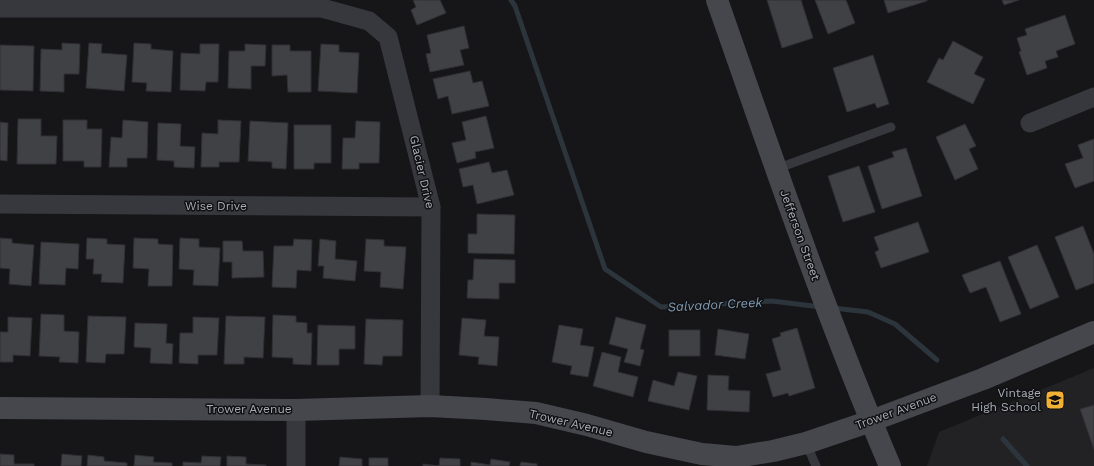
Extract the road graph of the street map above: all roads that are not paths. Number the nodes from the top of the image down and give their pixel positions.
1 (717, 0) edge
2 (0, 8) edge
3 (1094, 97) edge
4 (1030, 123) dead end
5 (891, 127) dead end
6 (776, 169) junction
7 (0, 204) edge
8 (431, 207) junction
9 (1094, 332) edge
10 (430, 406) junction
11 (0, 408) edge
12 (296, 410) junction
13 (871, 422) junction
14 (806, 443) junction
15 (296, 466) edge
16 (816, 466) edge
17 (890, 466) edge

1 - 6 street, Jefferson Street
2 - 8 street, Glacier Drive
3 - 4 street
5 - 6 lane
6 - 13 street, Jefferson Street
7 - 8 street, Wise Drive
8 - 10 street, Glacier Drive
9 - 13 street, Trower Avenue
10 - 12 street, Trower Avenue
10 - 14 street, Trower Avenue
11 - 12 street, Trower Avenue
12 - 15 street
13 - 14 street, Trower Avenue
13 - 17 street, Jefferson Street
14 - 16 lane

